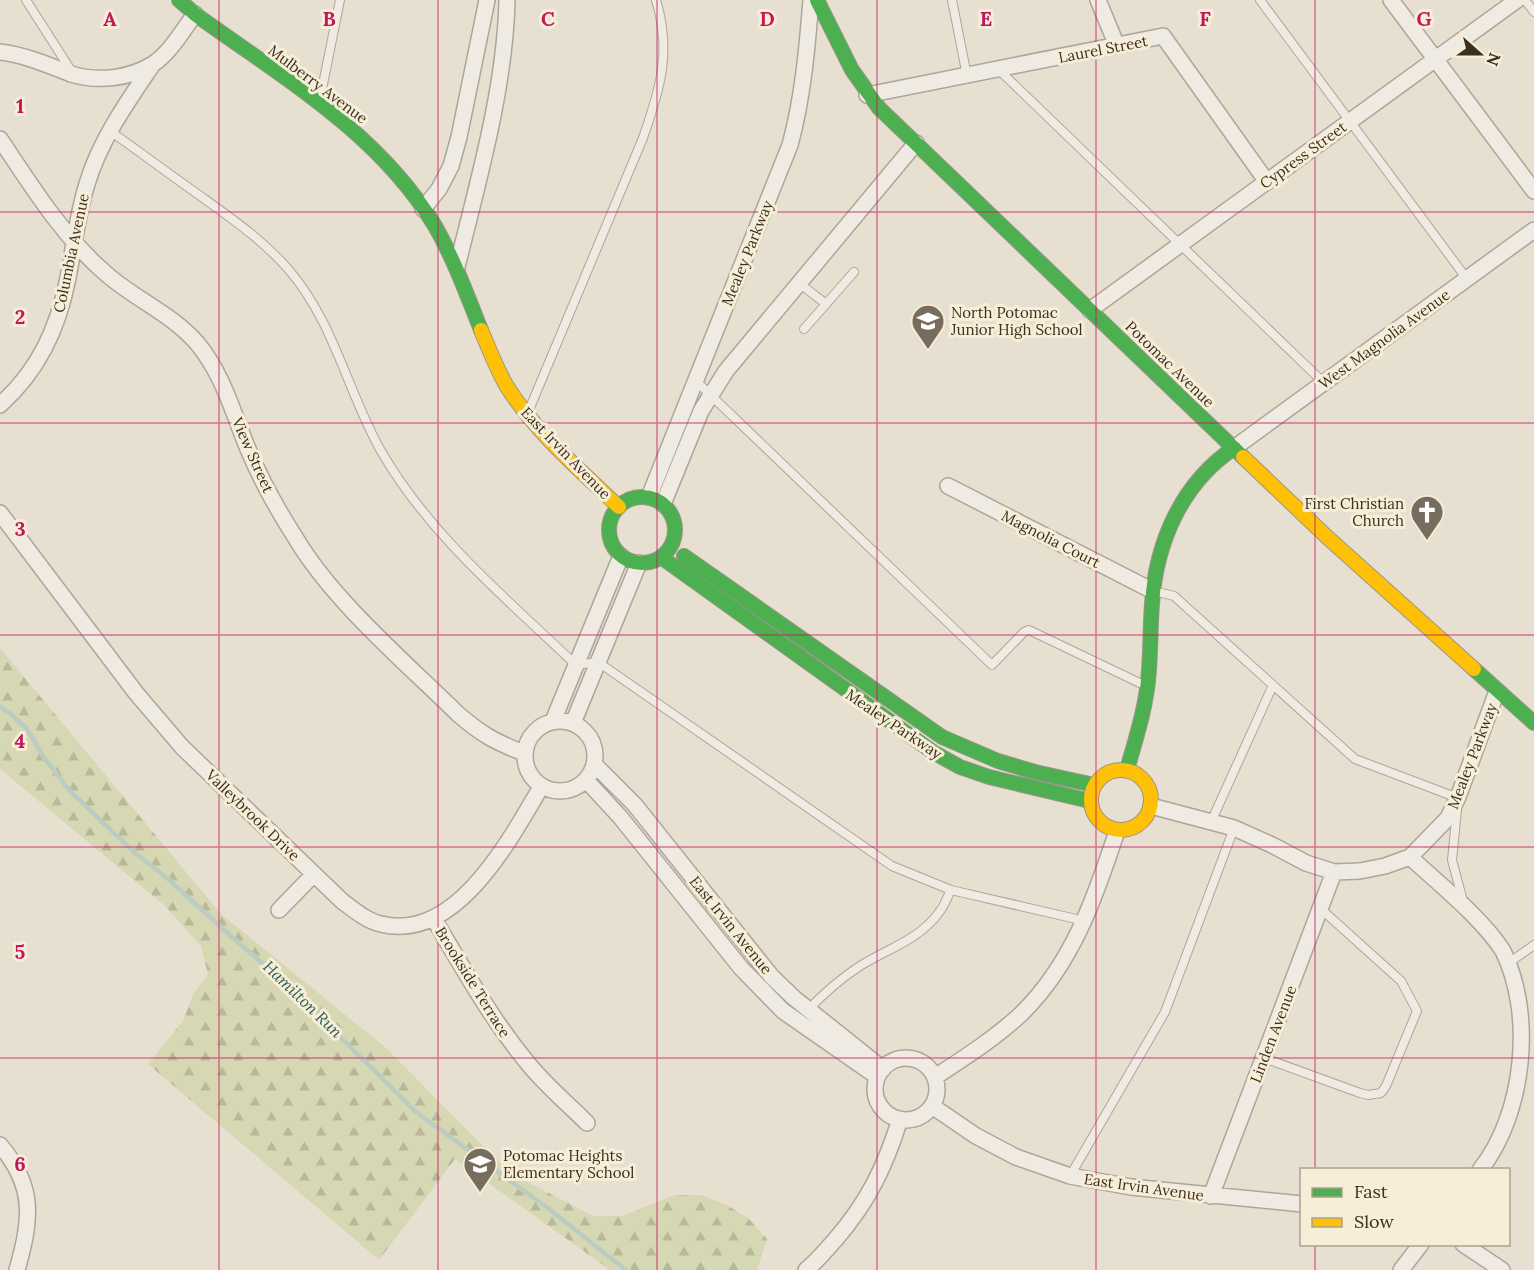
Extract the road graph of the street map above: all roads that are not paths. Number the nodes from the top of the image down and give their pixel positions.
1 (26, 0) edge
2 (179, 0) edge
3 (340, 0) edge
4 (487, 0) edge
5 (507, 0) edge
6 (656, 0) edge
7 (811, 0) edge
8 (817, 0) edge
9 (952, 0) edge
10 (1098, 0) edge
11 (1260, 0) edge
12 (1391, 0) edge
13 (1517, 0) edge
14 (1525, 0) edge
15 (1534, 12) edge
16 (195, 14) junction
17 (1117, 46) junction
18 (0, 52) edge
19 (1435, 60) junction
20 (153, 64) junction
21 (999, 70) junction
22 (74, 74) junction
23 (967, 76) junction
24 (867, 95) junction
25 (319, 104) junction
26 (1349, 122) junction
27 (110, 131) junction
28 (0, 139) edge
29 (916, 143) junction
30 (1267, 182) junction
31 (1534, 191) edge
32 (423, 209) junction
33 (1534, 230) edge
34 (73, 243) junction
35 (1180, 245) junction
36 (457, 267) junction
37 (854, 272) dead end
38 (1467, 279) junction
39 (799, 283) junction
40 (826, 304) junction
41 (1090, 310) junction
42 (804, 329) dead end
43 (695, 380) junction
44 (1324, 384) junction
45 (710, 395) junction
46 (0, 405) edge
47 (526, 414) junction
48 (1234, 448) junction
49 (948, 486) dead end
50 (656, 501) junction
51 (619, 507) junction
52 (0, 513) edge
53 (671, 547) junction
54 (621, 556) junction
55 (661, 558) junction
56 (639, 563) junction
57 (1153, 591) junction
58 (776, 619) junction
59 (766, 634) junction
60 (598, 662) junction
61 (576, 665) junction
62 (1273, 685) junction
63 (1147, 687) junction
64 (1497, 691) junction
65 (553, 721) junction
66 (573, 723) junction
67 (1534, 723) edge
68 (967, 751) junction
69 (524, 753) junction
70 (595, 765) junction
71 (960, 767) junction
72 (1127, 770) junction
73 (586, 780) junction
74 (1094, 785) junction
75 (541, 786) junction
76 (1458, 797) junction
77 (1090, 801) junction
78 (1151, 806) junction
79 (1211, 822) junction
80 (1234, 828) junction
81 (1117, 831) junction
82 (1410, 856) junction
83 (1334, 872) junction
84 (314, 874) junction
85 (951, 890) junction
86 (1321, 909) junction
87 (279, 910) dead end
88 (1467, 911) junction
89 (434, 919) junction
90 (1085, 921) junction
91 (1534, 945) edge
92 (1510, 962) junction
93 (803, 1015) junction
94 (1264, 1058) junction
95 (880, 1073) junction
96 (935, 1077) junction
97 (932, 1106) junction
98 (900, 1119) junction
99 (587, 1123) dead end
100 (0, 1145) edge
101 (1481, 1168) edge
102 (1070, 1176) junction
103 (1211, 1196) junction
104 (1300, 1204) edge
105 (1420, 1246) edge
106 (1465, 1246) edge
107 (815, 1268) edge
108 (17, 1270) edge
109 (1401, 1270) edge
110 (1502, 1270) edge

1 - 22 lane
2 - 16 street, Mulberry Avenue
3 - 25 lane
4 - 32 street
5 - 36 street
6 - 47 lane
7 - 43 street, Mealey Parkway
8 - 24 street, Potomac Avenue
9 - 23 lane
10 - 17 street
11 - 26 lane
12 - 19 street
13 - 19 street, Cypress Street
14 - 15 lane
16 - 20 street, Columbia Avenue
16 - 25 street, Mulberry Avenue
17 - 21 street, Laurel Street
17 - 30 street, Laurel Street
18 - 22 street
19 - 26 street, Cypress Street
19 - 31 street
20 - 22 street
20 - 27 street, Columbia Avenue
21 - 23 street, Laurel Street
21 - 35 lane
23 - 24 street, Laurel Street
24 - 29 street, Potomac Avenue
25 - 32 street, Mulberry Avenue
26 - 30 street, Cypress Street
26 - 38 lane
27 - 34 street, Columbia Avenue
27 - 61 lane
28 - 34 street, View Street
29 - 39 street
29 - 41 street, Potomac Avenue
30 - 35 street, Cypress Street
32 - 36 street, East Irvin Avenue
33 - 38 street, West Magnolia Avenue
34 - 46 street, Columbia Avenue
34 - 69 street, View Street
35 - 41 street, Cypress Street
35 - 44 lane
36 - 47 street, East Irvin Avenue
37 - 40 lane
38 - 44 street, West Magnolia Avenue
39 - 40 lane
39 - 45 street
40 - 42 lane
41 - 48 street, Potomac Avenue
43 - 45 lane
43 - 50 street, Mealey Parkway
44 - 48 street, West Magnolia Avenue
45 - 50 street
45 - 63 lane
47 - 51 street, East Irvin Avenue
48 - 57 street
48 - 64 street, Potomac Avenue
49 - 57 street, Magnolia Court
50 - 51 street
50 - 53 street
51 - 54 street
52 - 84 street, Valleybrook Drive
53 - 55 street
53 - 58 street, Mealey Parkway
54 - 56 street
54 - 61 street
55 - 56 street
55 - 59 street, Mealey Parkway
56 - 60 street
57 - 62 lane
57 - 63 street
58 - 59 lane
58 - 68 street, Mealey Parkway
59 - 71 street, Mealey Parkway
60 - 61 lane
60 - 66 street
60 - 85 lane
61 - 65 street
62 - 76 lane
62 - 79 lane
63 - 72 street
64 - 67 street, Potomac Avenue
64 - 76 street, Mealey Parkway
65 - 66 street
65 - 69 street
66 - 70 street
68 - 71 lane
68 - 74 street, Mealey Parkway
69 - 75 street
70 - 73 street
70 - 93 street, East Irvin Avenue
71 - 77 street, Mealey Parkway
72 - 74 street
72 - 78 street
73 - 75 street
73 - 93 street, East Irvin Avenue
74 - 77 street
75 - 89 street, Valleybrook Drive
76 - 82 street, Mealey Parkway
76 - 88 lane
77 - 81 street
78 - 79 street, Mealey Parkway
78 - 81 street
79 - 80 street, Mealey Parkway
80 - 83 street, Mealey Parkway
80 - 102 lane
81 - 90 street
82 - 83 street, Mealey Parkway
82 - 88 street
83 - 86 street, Linden Avenue
84 - 87 street
84 - 89 street, Valleybrook Drive
85 - 90 lane
85 - 93 lane
86 - 94 street, Linden Avenue
86 - 94 lane
88 - 92 street
89 - 99 street, Brookside Terrace
90 - 96 street
91 - 92 lane
92 - 101 street
93 - 95 street, East Irvin Avenue
94 - 103 street, Linden Avenue
95 - 96 street
95 - 98 street
96 - 97 street
97 - 98 street
97 - 102 street, East Irvin Avenue
98 - 107 street
100 - 108 street
102 - 103 street, East Irvin Avenue
103 - 104 street, East Irvin Avenue
105 - 109 street
106 - 110 street

